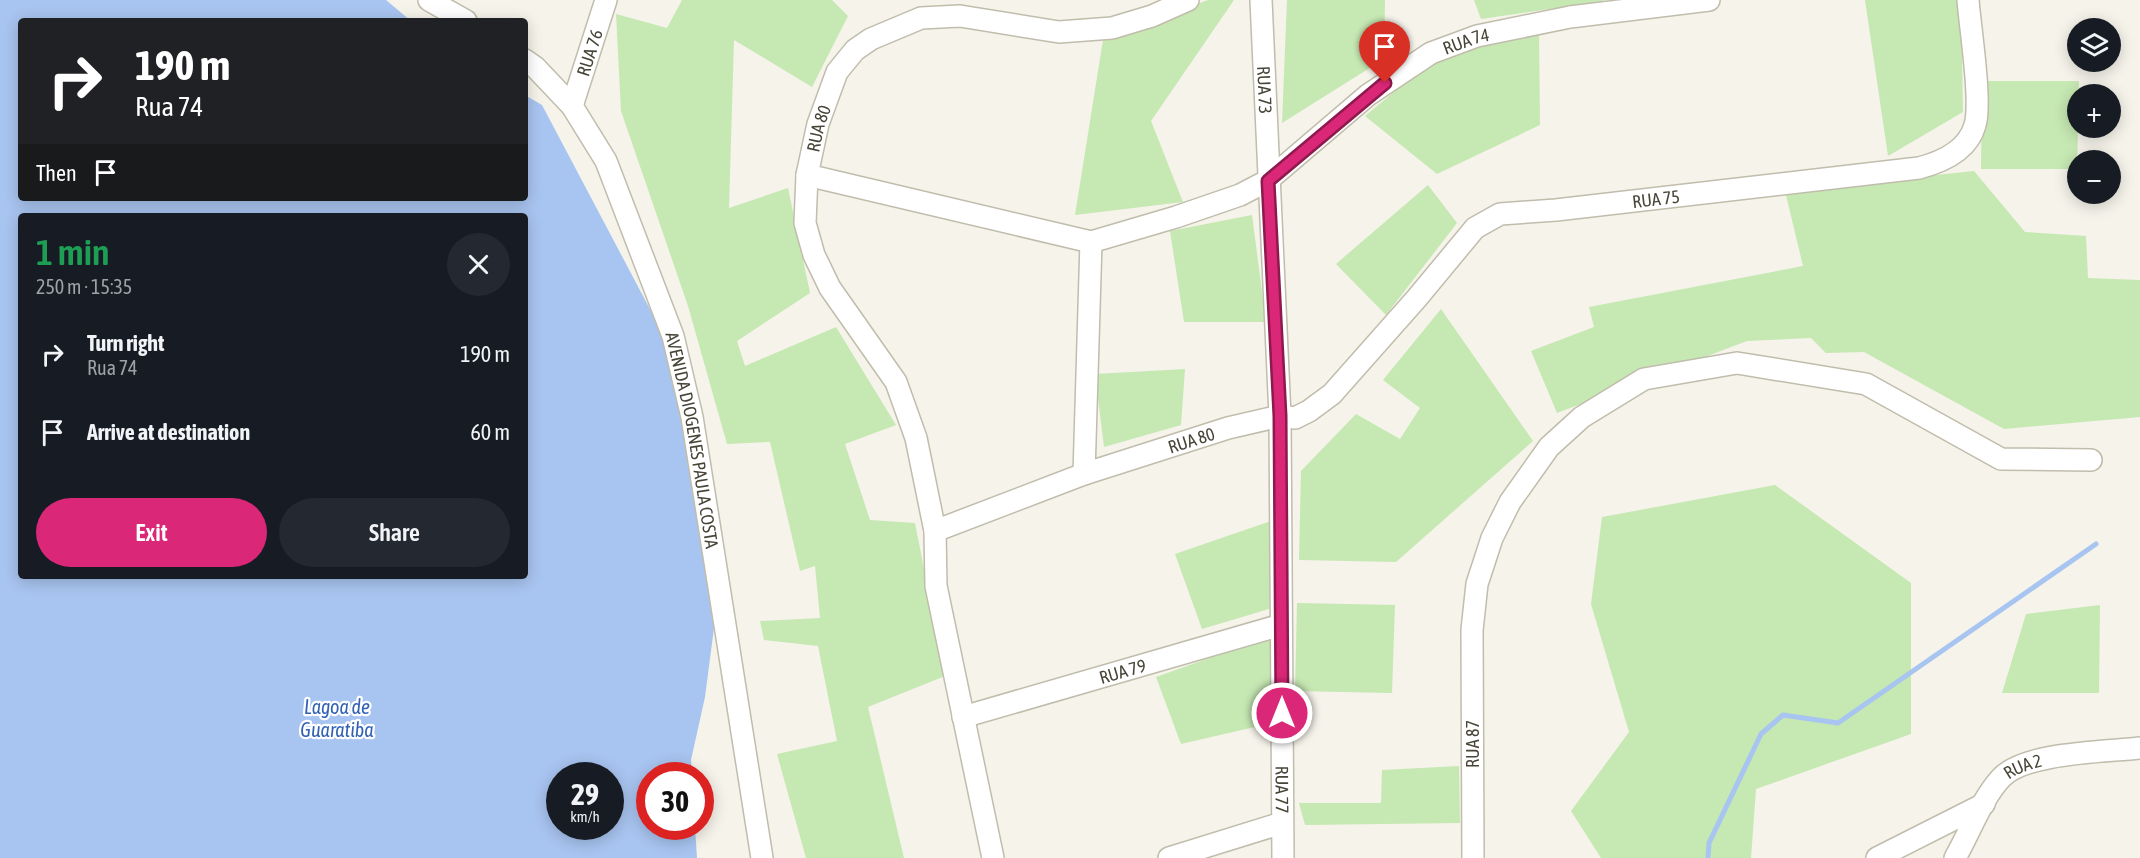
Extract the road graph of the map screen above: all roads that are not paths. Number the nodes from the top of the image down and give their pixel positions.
1 (429, 0) edge
2 (606, 0) edge
3 (1188, 0) edge
4 (1261, 0) edge
5 (1710, 0) edge
6 (1968, 0) edge
7 (461, 18) edge
8 (528, 63) edge
9 (572, 106) junction
10 (807, 175) junction
11 (1268, 181) junction
12 (1091, 242) junction
13 (1280, 416) junction
14 (2091, 460) dead end
15 (1084, 474) junction
16 (935, 531) junction
17 (1281, 625) junction
18 (963, 717) junction
19 (2140, 748) edge
20 (1984, 804) junction
21 (1282, 823) junction
22 (762, 858) edge
23 (993, 858) edge
24 (1169, 858) edge
25 (1283, 858) edge
26 (1473, 858) edge
27 (1877, 858) edge
28 (1955, 858) edge

1 - 7 street
2 - 9 street, RUA 76
3 - 10 street, RUA 80
4 - 11 street, RUA 73
5 - 11 street, RUA 74
6 - 13 street, RUA 75
8 - 9 street, AVENIDA DIOGENES PAULA COSTA
9 - 22 street, AVENIDA DIOGENES PAULA COSTA
10 - 12 street
10 - 16 street, RUA 80
11 - 12 street, RUA 74
11 - 13 street, RUA 77
12 - 15 street
13 - 15 street, RUA 80
13 - 17 street, RUA 77
14 - 26 street, RUA 87
15 - 16 street, RUA 80
16 - 18 street, RUA 80
17 - 18 street, RUA 79
17 - 21 street, RUA 77
18 - 23 street, RUA 80
19 - 20 street, RUA 2
20 - 27 street
20 - 28 street, RUA 2
21 - 24 street
21 - 25 street, RUA 77

